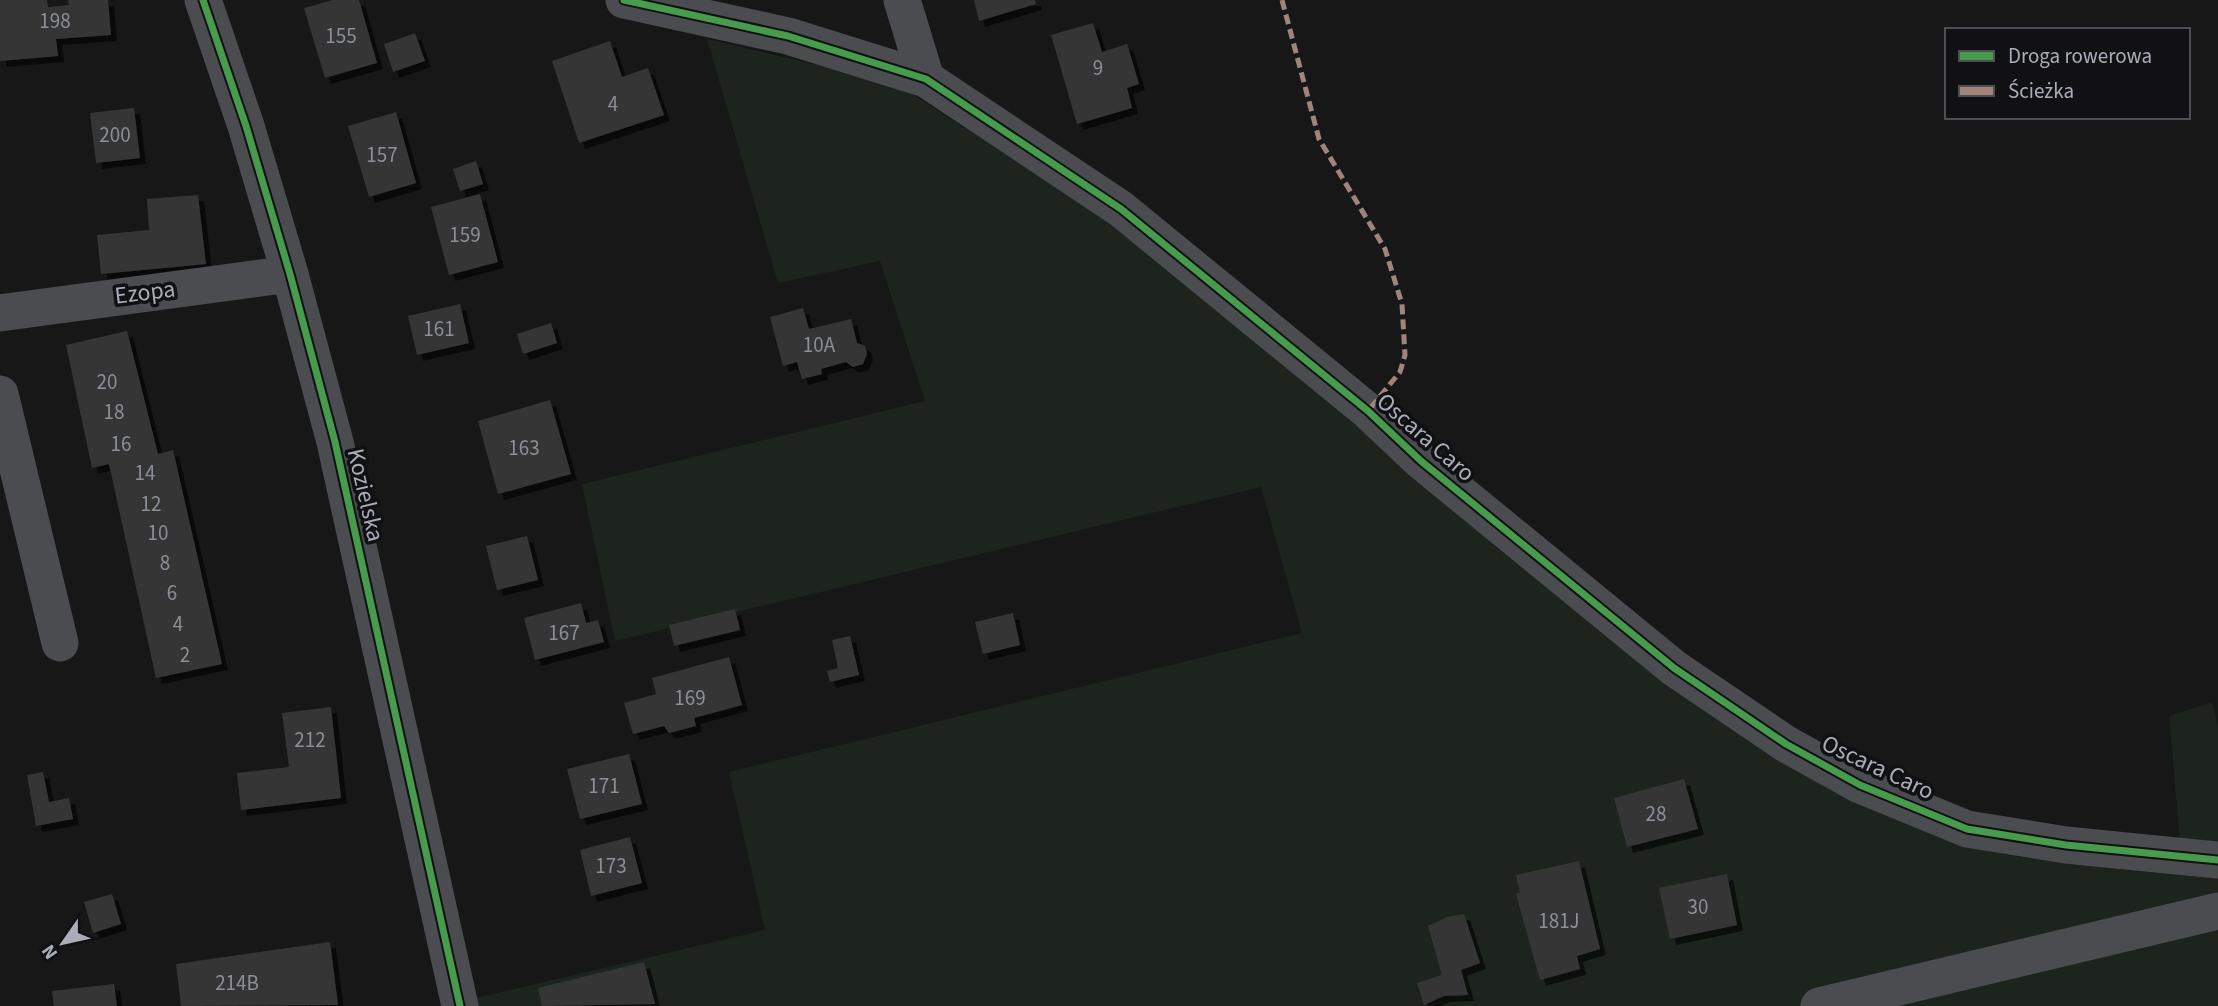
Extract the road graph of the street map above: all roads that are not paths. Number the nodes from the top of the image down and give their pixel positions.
1 (203, 0) edge
2 (624, 0) edge
3 (902, 0) edge
4 (926, 79) junction
5 (290, 274) junction
6 (0, 313) edge
7 (0, 394) edge
8 (60, 643) dead end
9 (2218, 860) edge
10 (2218, 911) edge
11 (460, 1006) edge
12 (1819, 1006) edge

1 - 5 street, Kozielska
2 - 4 street, Oscara Caro
3 - 4 street
4 - 9 street, Oscara Caro
5 - 6 street, Ezopa
5 - 11 street, Kozielska
7 - 8 street
10 - 12 street

